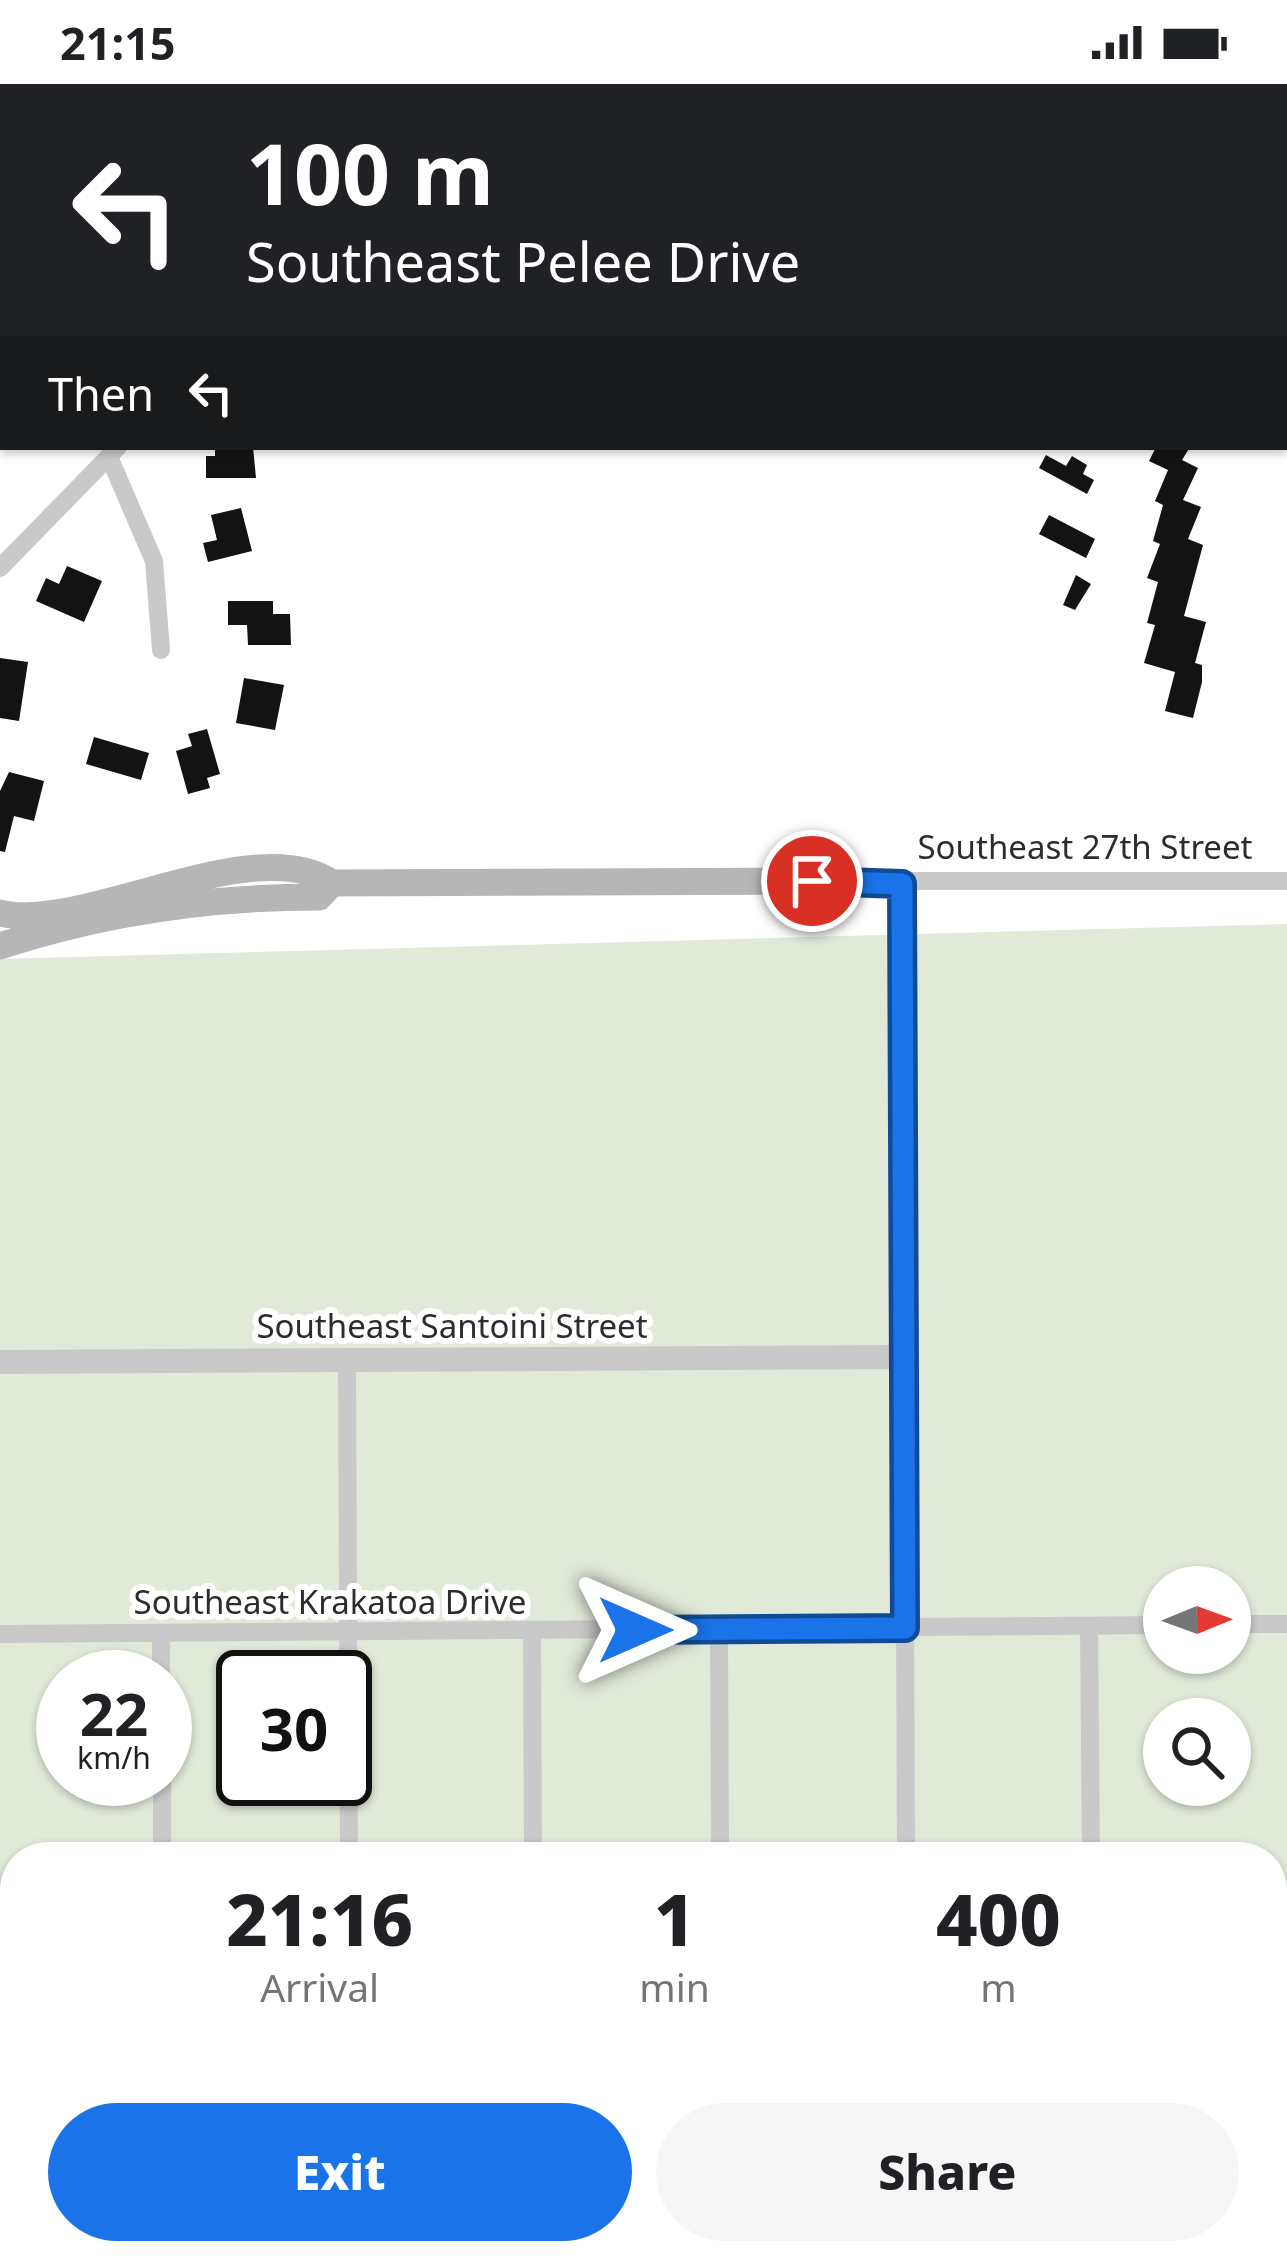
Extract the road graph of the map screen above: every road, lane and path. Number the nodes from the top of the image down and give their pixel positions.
1 (114, 453) edge
2 (0, 568) edge
3 (161, 650) dead end
4 (812, 881) joint
5 (1287, 881) edge
6 (332, 883) junction
7 (902, 884) junction
8 (0, 914) edge
9 (0, 946) edge
10 (904, 1357) junction
11 (347, 1360) junction
12 (0, 1362) edge
13 (1251, 1624) edge
14 (1287, 1624) edge
15 (1143, 1625) edge
16 (1089, 1626) junction
17 (905, 1628) junction
18 (718, 1629) junction
19 (532, 1630) junction
20 (348, 1631) junction
21 (160, 1633) junction
22 (0, 1634) edge
23 (160, 1650) edge
24 (162, 1806) edge
25 (162, 1842) edge
26 (349, 1842) edge
27 (533, 1842) edge
28 (720, 1842) edge
29 (905, 1842) edge
30 (1091, 1842) edge

1 - 2 street
1 - 3 street
4 - 6 main road
4 - 7 street, Southeast 27th Street
5 - 7 street, Southeast 27th Street
6 - 8 main road
6 - 9 main road
7 - 10 street
10 - 11 street, Southeast Santoini Street
10 - 17 street
11 - 12 street, Southeast Santoini Street
11 - 20 street
13 - 14 street
15 - 16 street, Southeast Krakatoa Drive
16 - 17 street, Southeast Krakatoa Drive
16 - 30 street
17 - 18 street, Southeast Krakatoa Drive
17 - 29 street
18 - 19 street, Southeast Krakatoa Drive
18 - 28 street
19 - 20 street, Southeast Krakatoa Drive
19 - 27 street
20 - 21 street, Southeast Krakatoa Drive
20 - 26 street
21 - 22 street, Southeast Krakatoa Drive
21 - 23 street
24 - 25 street

